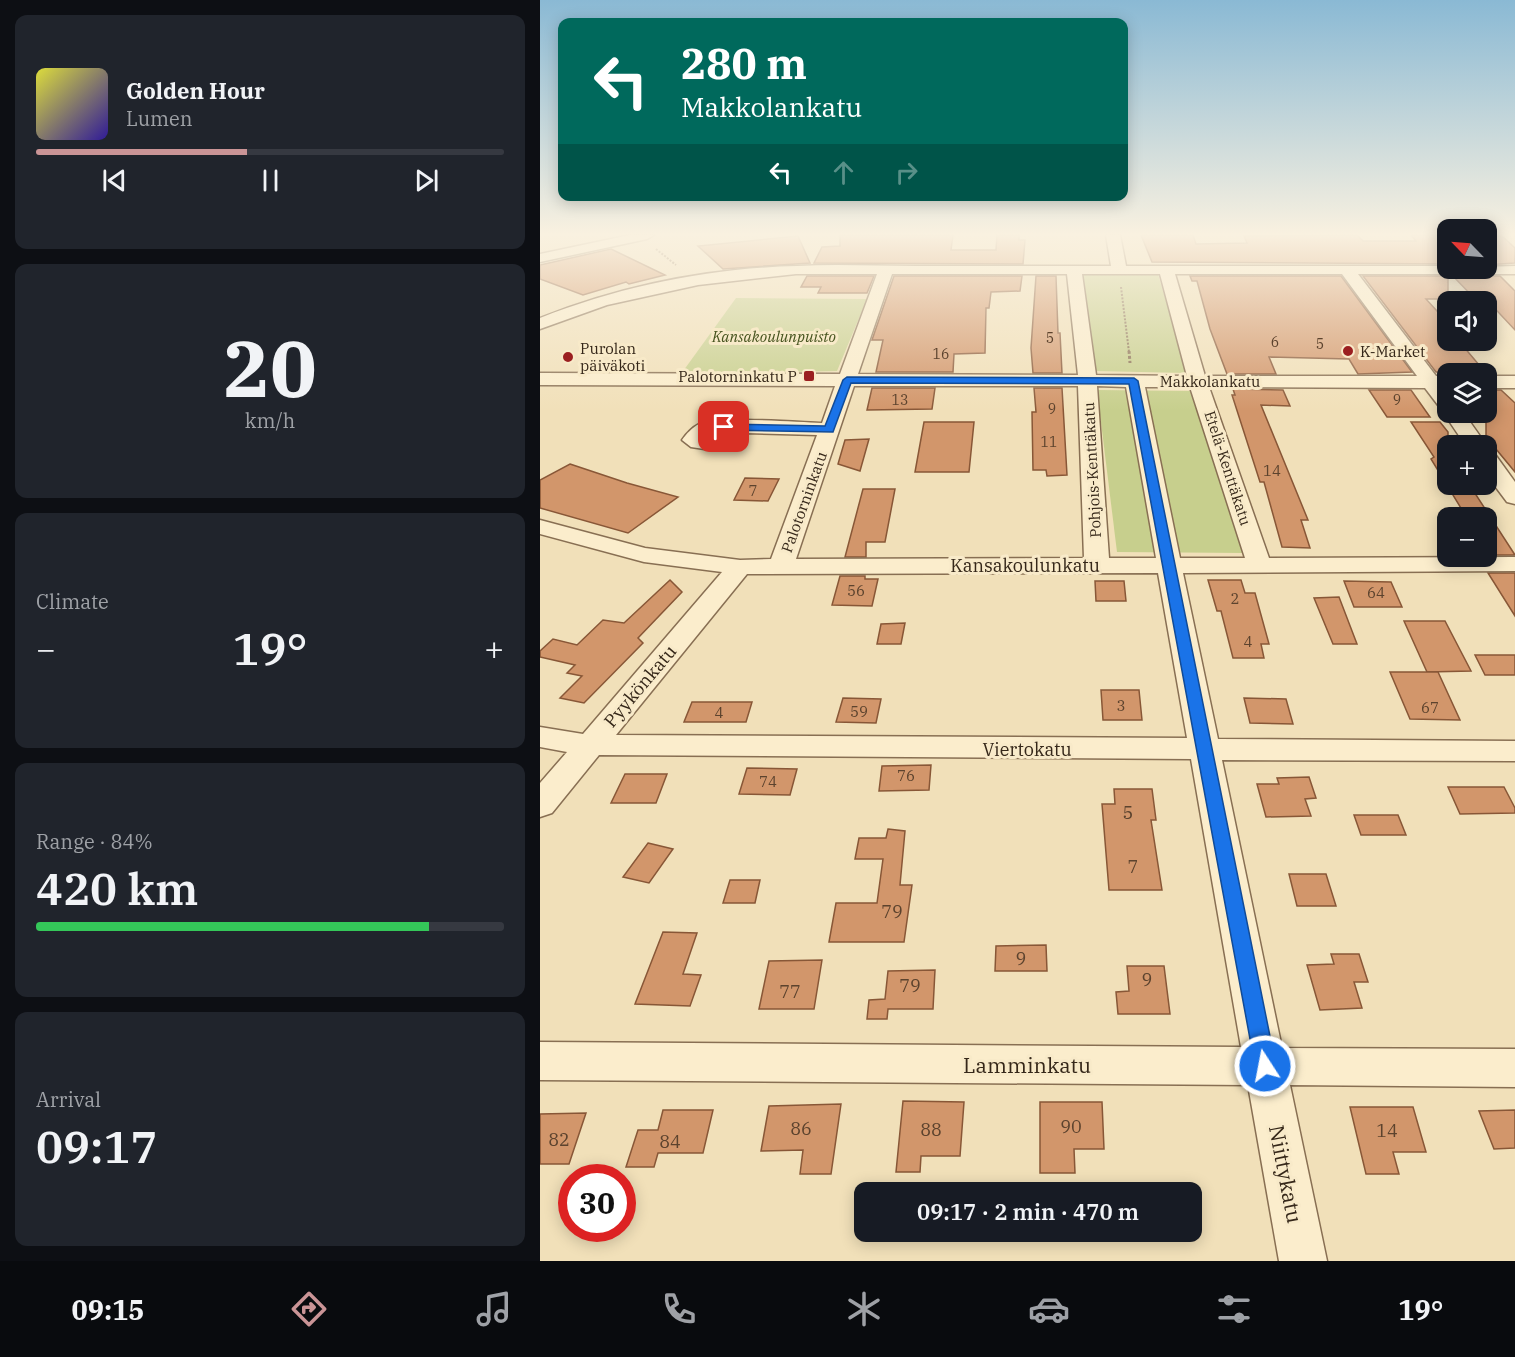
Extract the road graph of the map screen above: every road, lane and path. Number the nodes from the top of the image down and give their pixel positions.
1 (640, 294) edge
2 (877, 294) edge
3 (1077, 294) edge
4 (1122, 294) edge
5 (1173, 294) edge
6 (1366, 294) edge
7 (540, 324) edge
8 (1132, 372) junction
9 (540, 379) edge
10 (847, 380) junction
11 (1437, 380) edge
12 (1086, 381) junction
13 (1199, 381) junction
14 (1437, 382) edge
15 (1497, 382) edge
16 (1515, 382) edge
17 (740, 429) dead end
18 (829, 429) junction
19 (1497, 473) edge
20 (1515, 497) edge
21 (540, 527) edge
22 (1097, 564) junction
23 (1169, 564) junction
24 (1259, 564) junction
25 (1515, 564) edge
26 (781, 566) junction
27 (740, 567) junction
28 (540, 737) edge
29 (590, 745) junction
30 (1205, 750) junction
31 (1515, 751) edge
32 (540, 805) edge
33 (540, 1061) edge
34 (1265, 1066) junction
35 (1515, 1068) edge
36 (1303, 1261) edge

1 - 7 street
2 - 10 street, Palotorninkatu
3 - 12 street, Pohjois-Kenttäkatu
4 - 8 path
5 - 13 street, Etelä-Kenttäkatu
6 - 11 street
8 - 12 street, Makkolankatu
8 - 13 street, Makkolankatu
8 - 23 street, Niittykatu
9 - 10 street, Makkolankatu
10 - 12 street, Makkolankatu
10 - 18 street, Palotorninkatu
12 - 22 street, Pohjois-Kenttäkatu
13 - 14 street, Makkolankatu
13 - 24 street, Etelä-Kenttäkatu
15 - 16 street
17 - 18 street
18 - 26 street, Palotorninkatu
19 - 20 street
21 - 27 street, Kansakoulunkatu
22 - 23 street, Kansakoulunkatu
22 - 26 street, Kansakoulunkatu
23 - 24 street, Kansakoulunkatu
23 - 30 street, Niittykatu
24 - 25 street, Kansakoulunkatu
26 - 27 street, Kansakoulunkatu
27 - 29 street, Pyykönkatu
28 - 29 street, Viertokatu
29 - 30 street, Viertokatu
29 - 32 street, Pyykönkatu
30 - 31 street, Viertokatu
30 - 34 street, Niittykatu
33 - 34 street, Lamminkatu
34 - 35 street, Lamminkatu
34 - 36 street, Niittykatu

